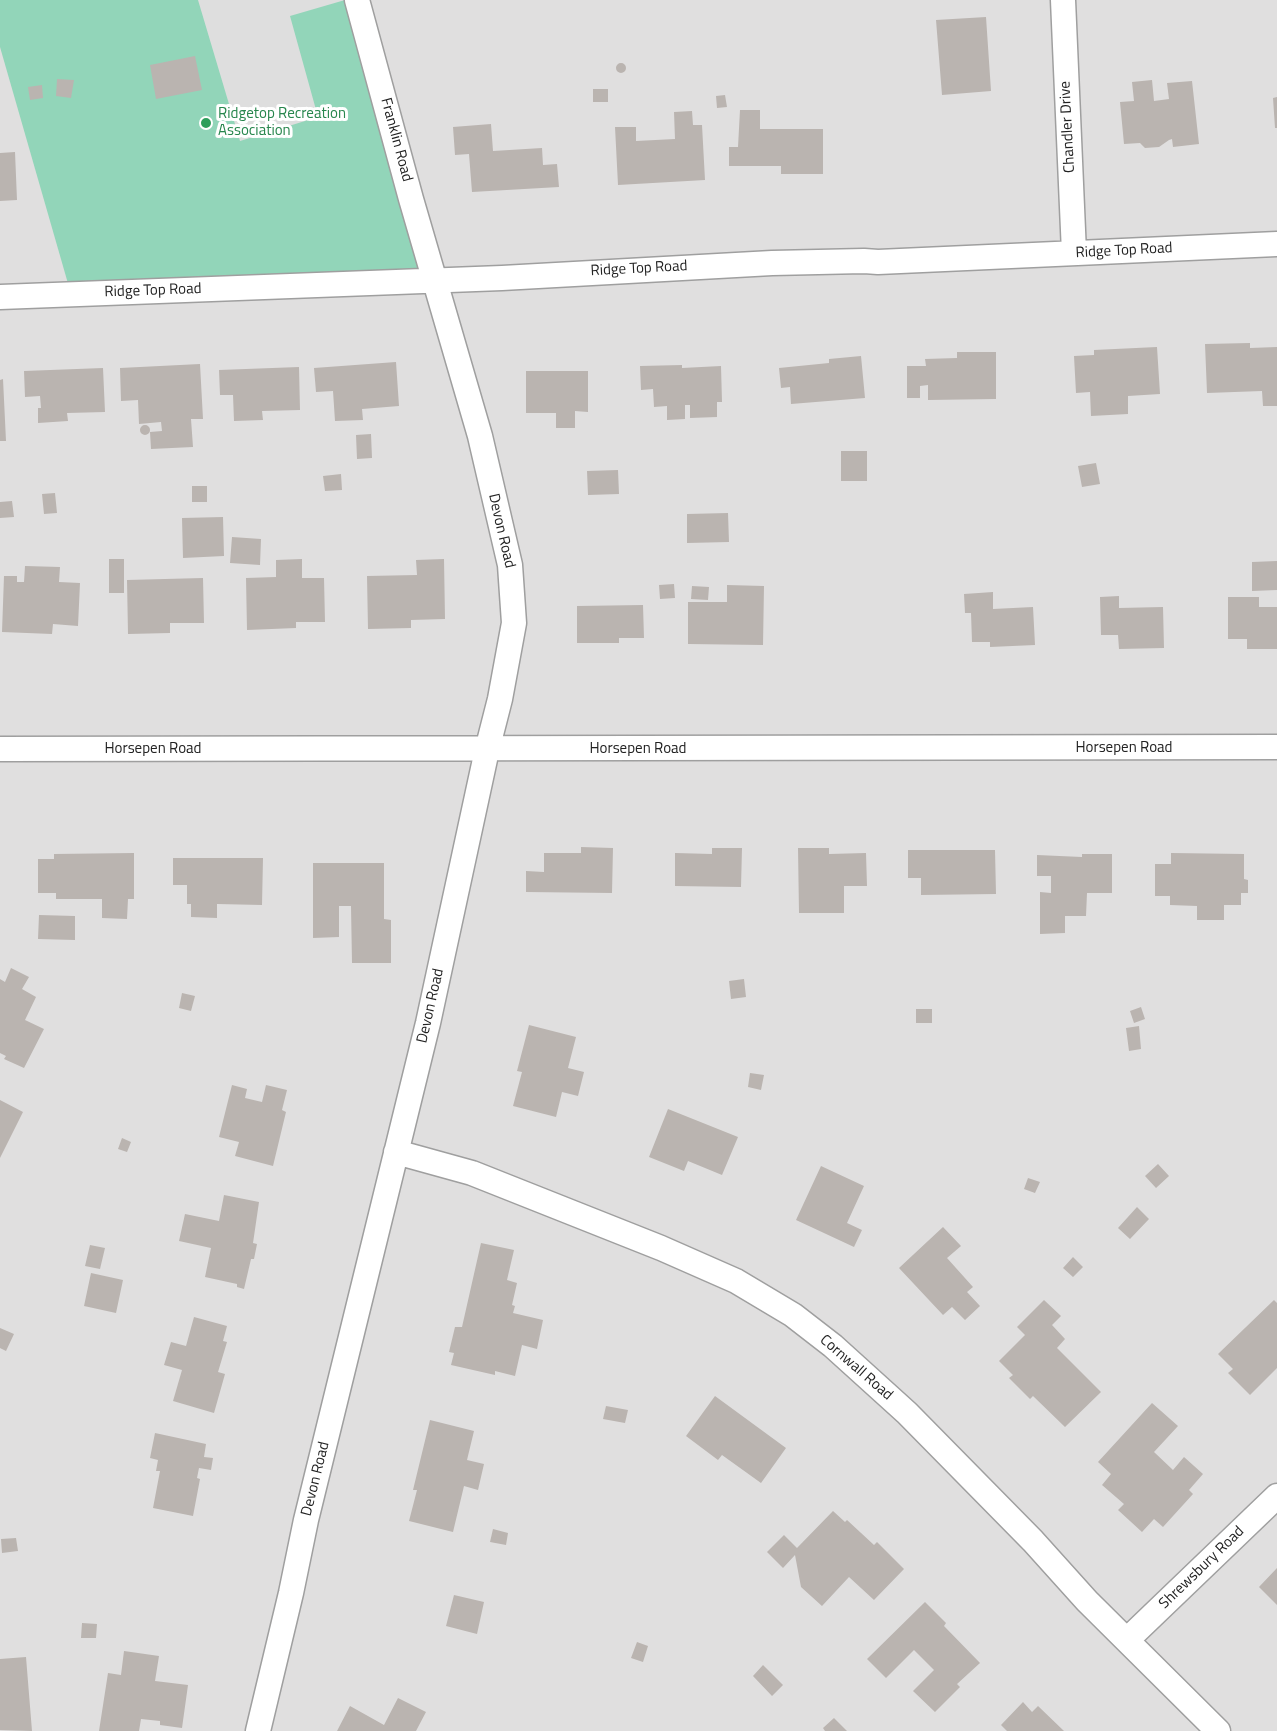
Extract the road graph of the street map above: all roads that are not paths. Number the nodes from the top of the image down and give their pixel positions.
1 (357, 0) edge
2 (1063, 0) edge
3 (1277, 244) edge
4 (1074, 253) junction
5 (436, 280) junction
6 (0, 297) edge
7 (1277, 747) edge
8 (487, 750) junction
9 (1, 751) edge
10 (396, 1152) junction
11 (1277, 1496) edge
12 (1127, 1640) junction
13 (258, 1731) edge
14 (1218, 1731) edge

1 - 5 street, Franklin Road
2 - 4 street, Chandler Drive
3 - 4 street, Ridge Top Road
4 - 5 street, Ridge Top Road
5 - 6 street, Ridge Top Road
5 - 8 street, Devon Road
7 - 8 street, Horsepen Road
8 - 9 street, Horsepen Road
8 - 10 street, Devon Road
10 - 12 street, Cornwall Road
10 - 13 street, Devon Road
11 - 12 street, Shrewsbury Road
12 - 14 street, Cornwall Road

